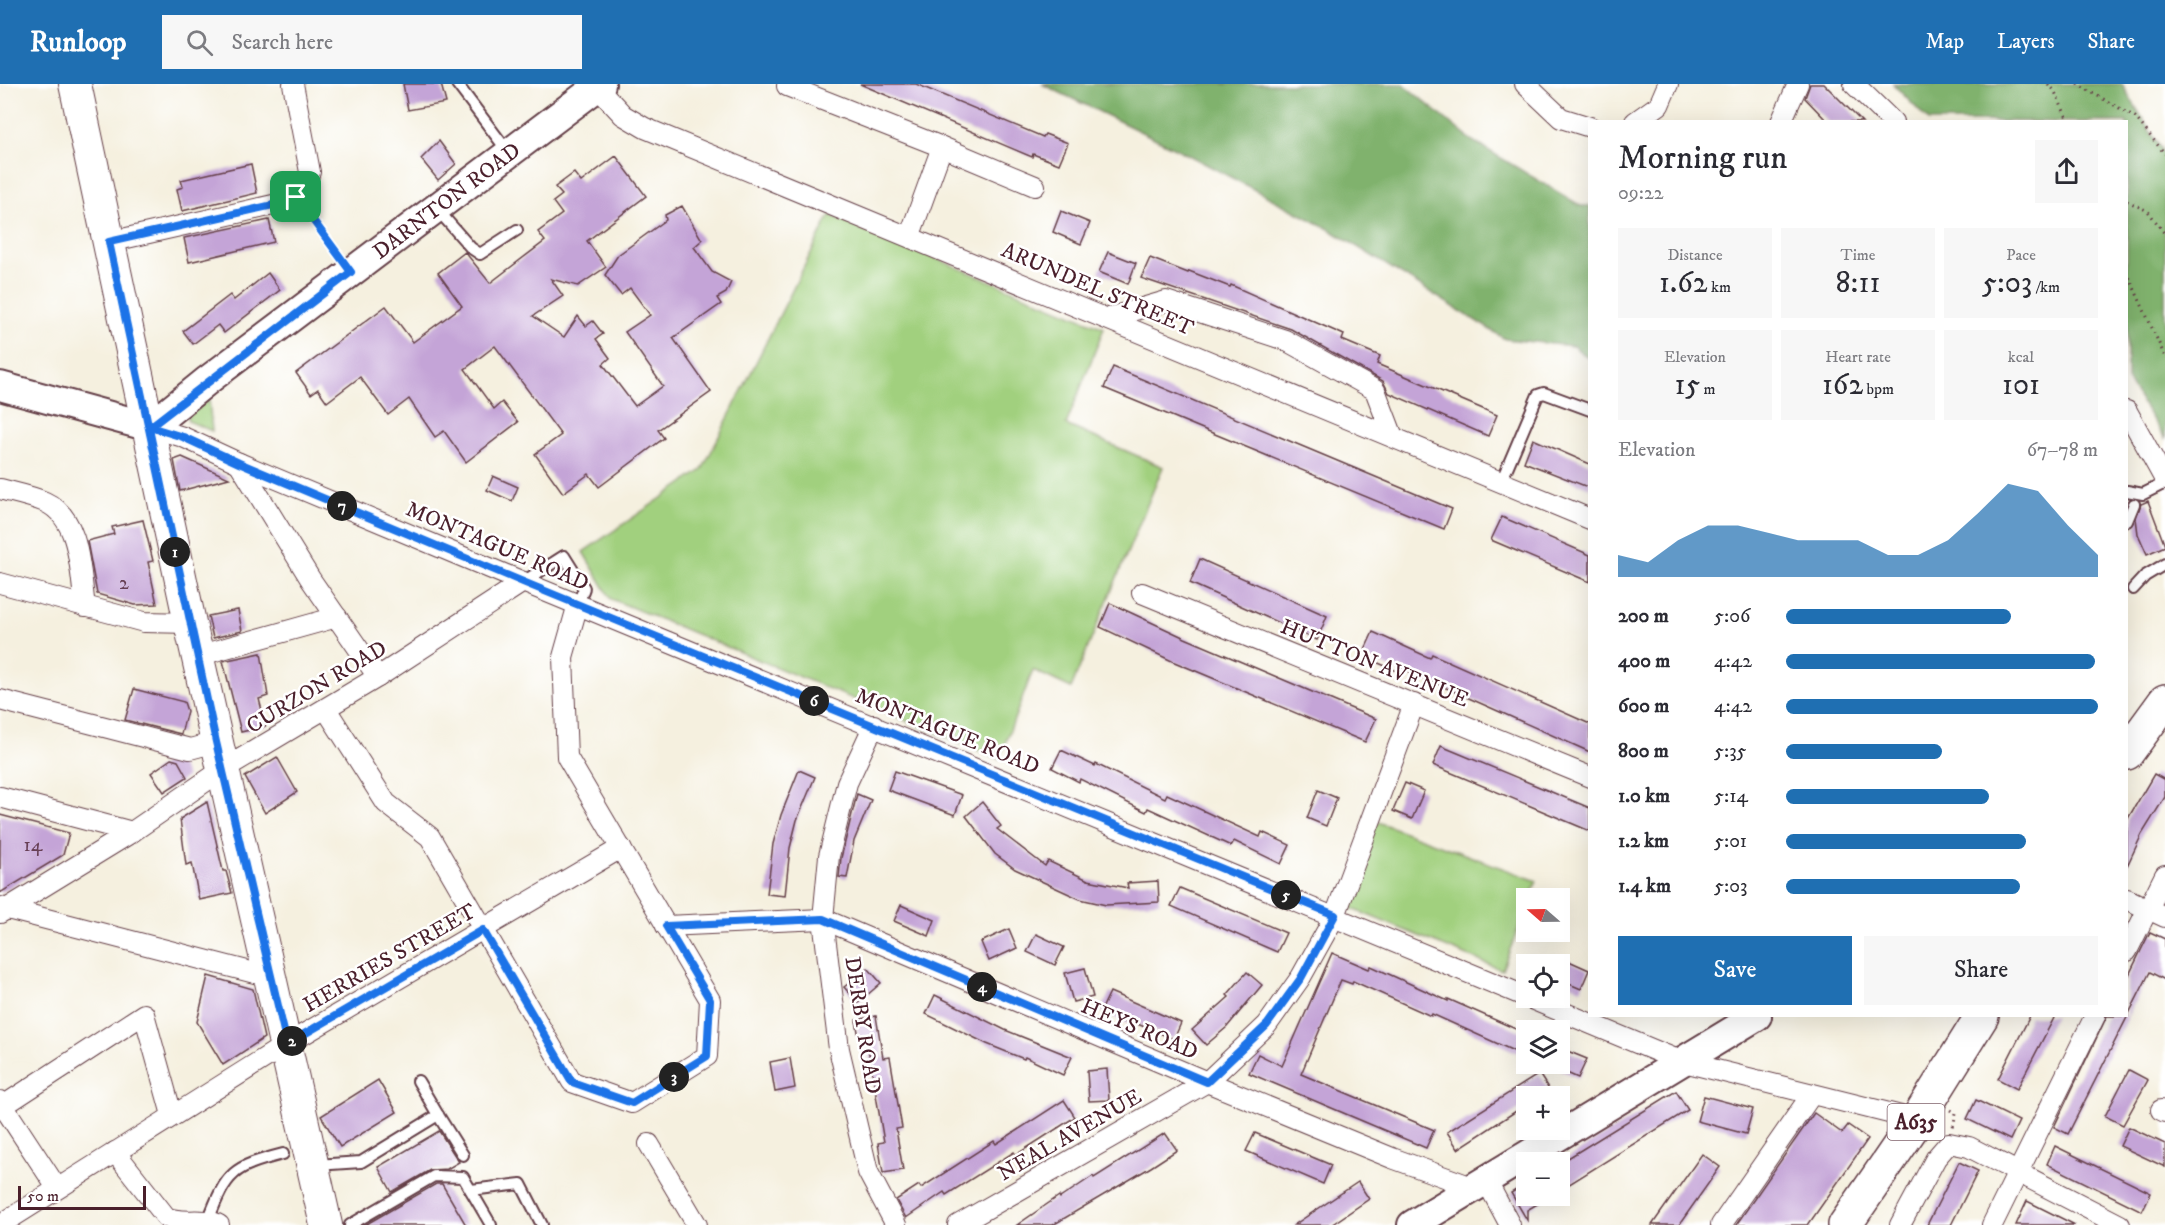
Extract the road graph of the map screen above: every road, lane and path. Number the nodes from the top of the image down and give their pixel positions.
1 (75, 84) edge
2 (293, 84) edge
3 (457, 84) edge
4 (1525, 84) edge
5 (1668, 84) edge
6 (1798, 84) edge
7 (1854, 84) edge
8 (2048, 84) edge
9 (2077, 84) edge
10 (599, 85) edge
11 (783, 85) edge
12 (1638, 120) edge
13 (1782, 120) edge
14 (1891, 120) edge
15 (2068, 120) edge
16 (1588, 126) edge
17 (942, 147) junction
18 (509, 153) junction
19 (2165, 154) edge
20 (1035, 186) dead end
21 (296, 197) junction
22 (2128, 201) edge
23 (436, 208) junction
24 (517, 230) dead end
25 (2165, 234) edge
26 (910, 236) junction
27 (109, 242) junction
28 (351, 272) junction
29 (2128, 274) edge
30 (1108, 318) junction
31 (2165, 357) edge
32 (0, 386) edge
33 (1588, 409) edge
34 (2128, 413) edge
35 (150, 427) junction
36 (1392, 437) junction
37 (239, 463) junction
38 (1501, 482) junction
39 (2165, 482) edge
40 (0, 489) edge
41 (2128, 490) edge
42 (2134, 504) dead end
43 (1588, 518) edge
44 (2128, 519) edge
45 (2165, 564) edge
46 (523, 582) junction
47 (0, 583) edge
48 (2133, 589) dead end
49 (1142, 593) dead end
50 (578, 604) junction
51 (85, 606) junction
52 (337, 617) junction
53 (190, 623) junction
54 (197, 656) junction
55 (378, 677) junction
56 (0, 700) edge
57 (2165, 701) edge
58 (1414, 704) junction
59 (326, 709) junction
60 (874, 725) junction
61 (2128, 748) edge
62 (219, 756) junction
63 (1588, 776) edge
64 (0, 797) edge
65 (132, 832) junction
66 (621, 848) junction
67 (2165, 875) edge
68 (2128, 899) edge
69 (2, 910) edge
70 (2156, 913) edge
71 (1335, 915) junction
72 (823, 919) junction
73 (666, 926) junction
74 (483, 930) junction
75 (2128, 950) edge
76 (270, 977) junction
77 (1516, 992) edge
78 (1554, 1008) edge
79 (1755, 1017) edge
80 (1981, 1017) edge
81 (2094, 1017) edge
82 (287, 1044) junction
83 (1680, 1061) junction
84 (418, 1081) dead end
85 (1207, 1082) junction
86 (1812, 1094) junction
87 (2, 1103) edge
88 (438, 1114) junction
89 (172, 1115) junction
90 (1917, 1120) junction
91 (649, 1144) dead end
92 (115, 1152) junction
93 (283, 1154) dead end
94 (463, 1155) dead end
95 (312, 1165) junction
96 (2017, 1172) junction
97 (1481, 1184) junction
98 (57, 1188) junction
99 (471, 1190) junction
100 (2096, 1220) edge
101 (214, 1223) edge
102 (0, 1225) edge
103 (326, 1225) edge
104 (350, 1225) edge
105 (491, 1225) edge
106 (542, 1225) edge
107 (697, 1225) edge
108 (896, 1225) edge
109 (958, 1225) edge
110 (1412, 1225) edge
111 (1510, 1225) edge
112 (1721, 1225) edge
113 (1845, 1225) edge
114 (1900, 1225) edge
115 (1992, 1225) edge
116 (2120, 1225) edge

1 - 27 main road
2 - 21 street
3 - 18 lane
4 - 16 street
5 - 12 street
6 - 13 street
7 - 14 street
8 - 15 path
9 - 19 path
10 - 18 street, DARNTON ROAD
10 - 26 street, ARUNDEL STREET
11 - 17 street
17 - 20 street
17 - 26 street
18 - 23 street, DARNTON ROAD
21 - 27 street
21 - 28 path
22 - 25 path
23 - 24 lane
23 - 28 street, DARNTON ROAD
26 - 30 street, ARUNDEL STREET
27 - 35 main road
28 - 35 street, DARNTON ROAD
29 - 31 path
30 - 36 street, ARUNDEL STREET
30 - 36 street
32 - 35 street
33 - 38 lane
34 - 39 street
35 - 37 street, MONTAGUE ROAD
35 - 53 main road
36 - 38 street, ARUNDEL STREET
37 - 46 street, MONTAGUE ROAD
37 - 52 street
38 - 43 street, ARUNDEL STREET
39 - 41 lane
40 - 51 street
42 - 44 lane
45 - 48 lane
46 - 50 street, MONTAGUE ROAD
46 - 50 lane, CURZON ROAD
46 - 55 street, CURZON ROAD
47 - 51 street
49 - 58 street, HUTTON AVENUE
50 - 60 street, MONTAGUE ROAD
50 - 66 street
51 - 53 street
52 - 54 street
52 - 55 street
53 - 54 main road
54 - 62 main road
55 - 59 street, CURZON ROAD
56 - 62 street
57 - 61 highway
58 - 63 street, HUTTON AVENUE
58 - 71 street, NEAL AVENUE
59 - 62 street, CURZON ROAD
59 - 74 street
60 - 71 street, MONTAGUE ROAD
60 - 72 street, DERBY ROAD
62 - 65 street, CURZON ROAD
62 - 76 main road
64 - 65 street
65 - 69 street, CURZON ROAD
66 - 73 street
66 - 74 street, HERRIES STREET
67 - 70 street
68 - 70 street
69 - 76 street
70 - 75 street
71 - 77 street, MONTAGUE ROAD
71 - 85 street, NEAL AVENUE
72 - 73 street
72 - 85 street, HEYS ROAD
72 - 108 street, DERBY ROAD
73 - 74 street
74 - 82 street, HERRIES STREET
76 - 82 main road
78 - 83 street, MONTAGUE ROAD
79 - 83 street
80 - 90 highway, A635
81 - 96 street
82 - 89 street, HERRIES STREET
82 - 95 main road
83 - 86 street, MONTAGUE ROAD
83 - 97 street
84 - 88 lane
85 - 97 street, HEYS ROAD
85 - 109 street, NEAL AVENUE
86 - 90 street, MONTAGUE ROAD
86 - 112 street
87 - 89 street
87 - 98 street
88 - 94 lane
88 - 95 lane
89 - 92 street, HERRIES STREET
90 - 113 highway, A635
91 - 107 street
92 - 98 street, HERRIES STREET
92 - 101 street
93 - 101 lane
95 - 103 main road
96 - 100 street
96 - 114 street
96 - 115 street
97 - 110 street
97 - 111 street
98 - 102 street, HERRIES STREET
99 - 104 lane
99 - 105 lane
99 - 106 lane
100 - 116 street

